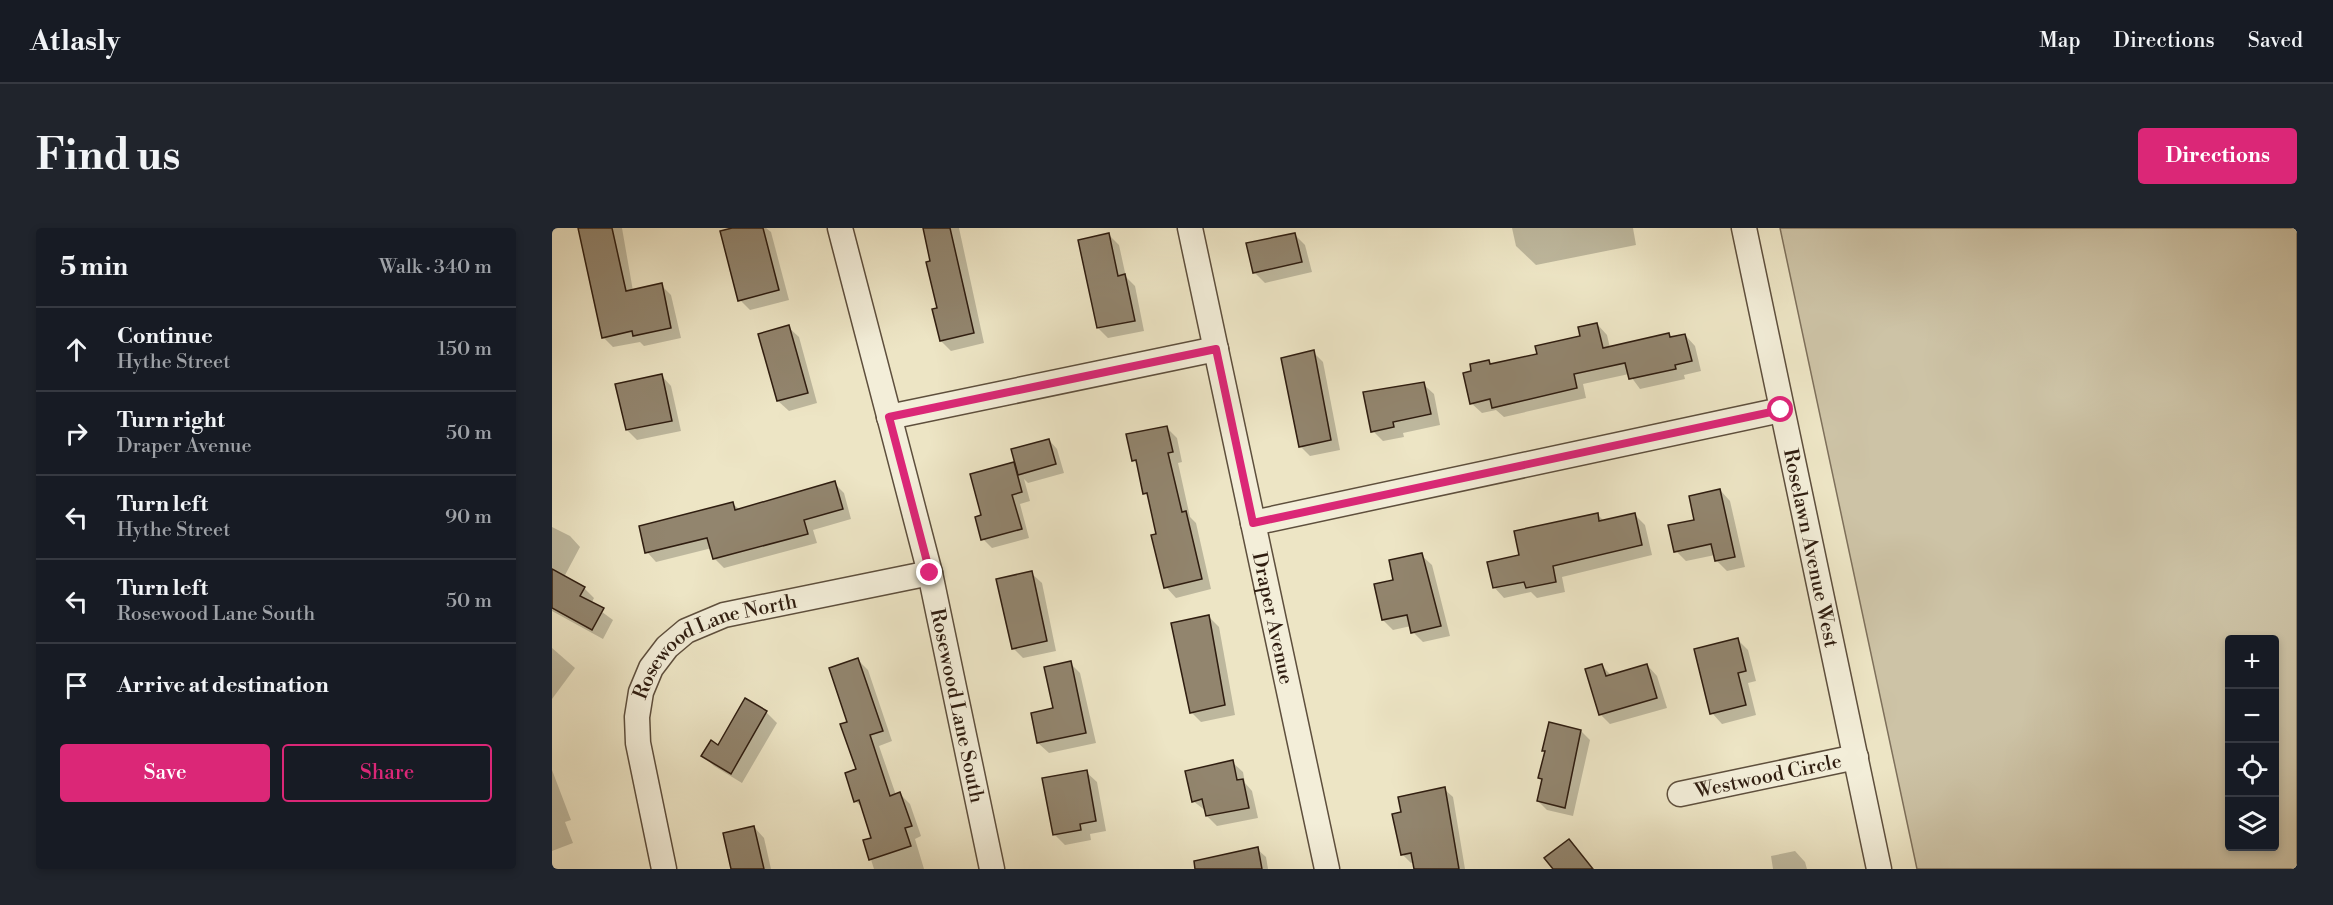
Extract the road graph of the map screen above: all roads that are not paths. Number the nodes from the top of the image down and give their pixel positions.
1 (840, 228) edge
2 (1190, 228) edge
3 (1744, 228) edge
4 (1216, 349) junction
5 (1781, 410) junction
6 (889, 417) junction
7 (1253, 523) junction
8 (930, 573) junction
9 (1856, 757) junction
10 (1680, 794) dead end
11 (664, 869) edge
12 (992, 869) edge
13 (1327, 869) edge
14 (1879, 869) edge

1 - 6 street, Rosewood Lane South
2 - 4 street, Draper Avenue
3 - 5 street, Roselawn Avenue West
4 - 6 street
4 - 7 street, Draper Avenue
5 - 7 street
5 - 9 street, Roselawn Avenue West
6 - 8 street, Rosewood Lane South
7 - 13 street, Draper Avenue
8 - 11 street, Rosewood Lane North
8 - 12 street, Rosewood Lane South
9 - 10 street, Westwood Circle
9 - 14 street, Roselawn Avenue West

